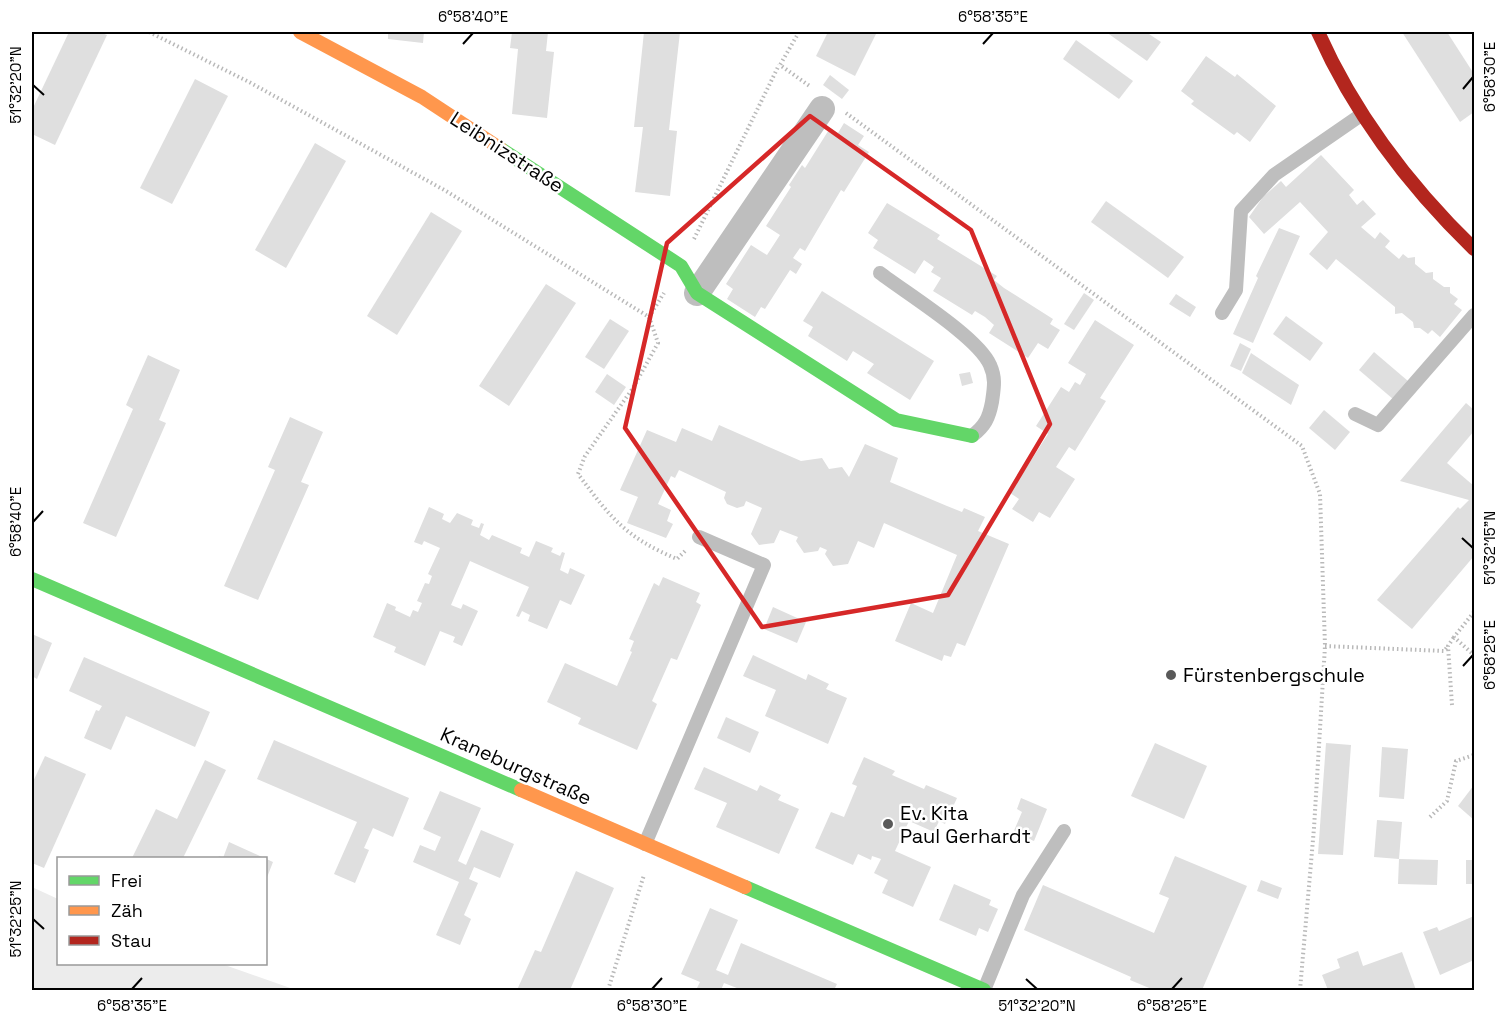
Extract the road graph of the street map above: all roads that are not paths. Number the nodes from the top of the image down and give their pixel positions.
1 (300, 32) edge
2 (1318, 32) edge
3 (825, 102) road end
4 (1363, 114) junction
5 (1474, 249) edge
6 (880, 273) dead end
7 (698, 293) junction
8 (1222, 313) dead end
9 (1474, 315) edge
10 (1355, 414) dead end
11 (972, 436) joint
12 (699, 537) road end
13 (32, 579) edge
14 (1064, 831) dead end
15 (645, 844) junction
16 (984, 990) edge

1 - 7 street, Leibnizstraße
2 - 4 street
3 - 7 street
4 - 5 street
4 - 8 lane
6 - 11 lane
7 - 11 street, Leibnizstraße
9 - 10 lane
12 - 15 lane
13 - 15 street, Kraneburgstraße
14 - 16 lane
15 - 16 street, Kraneburgstraße

